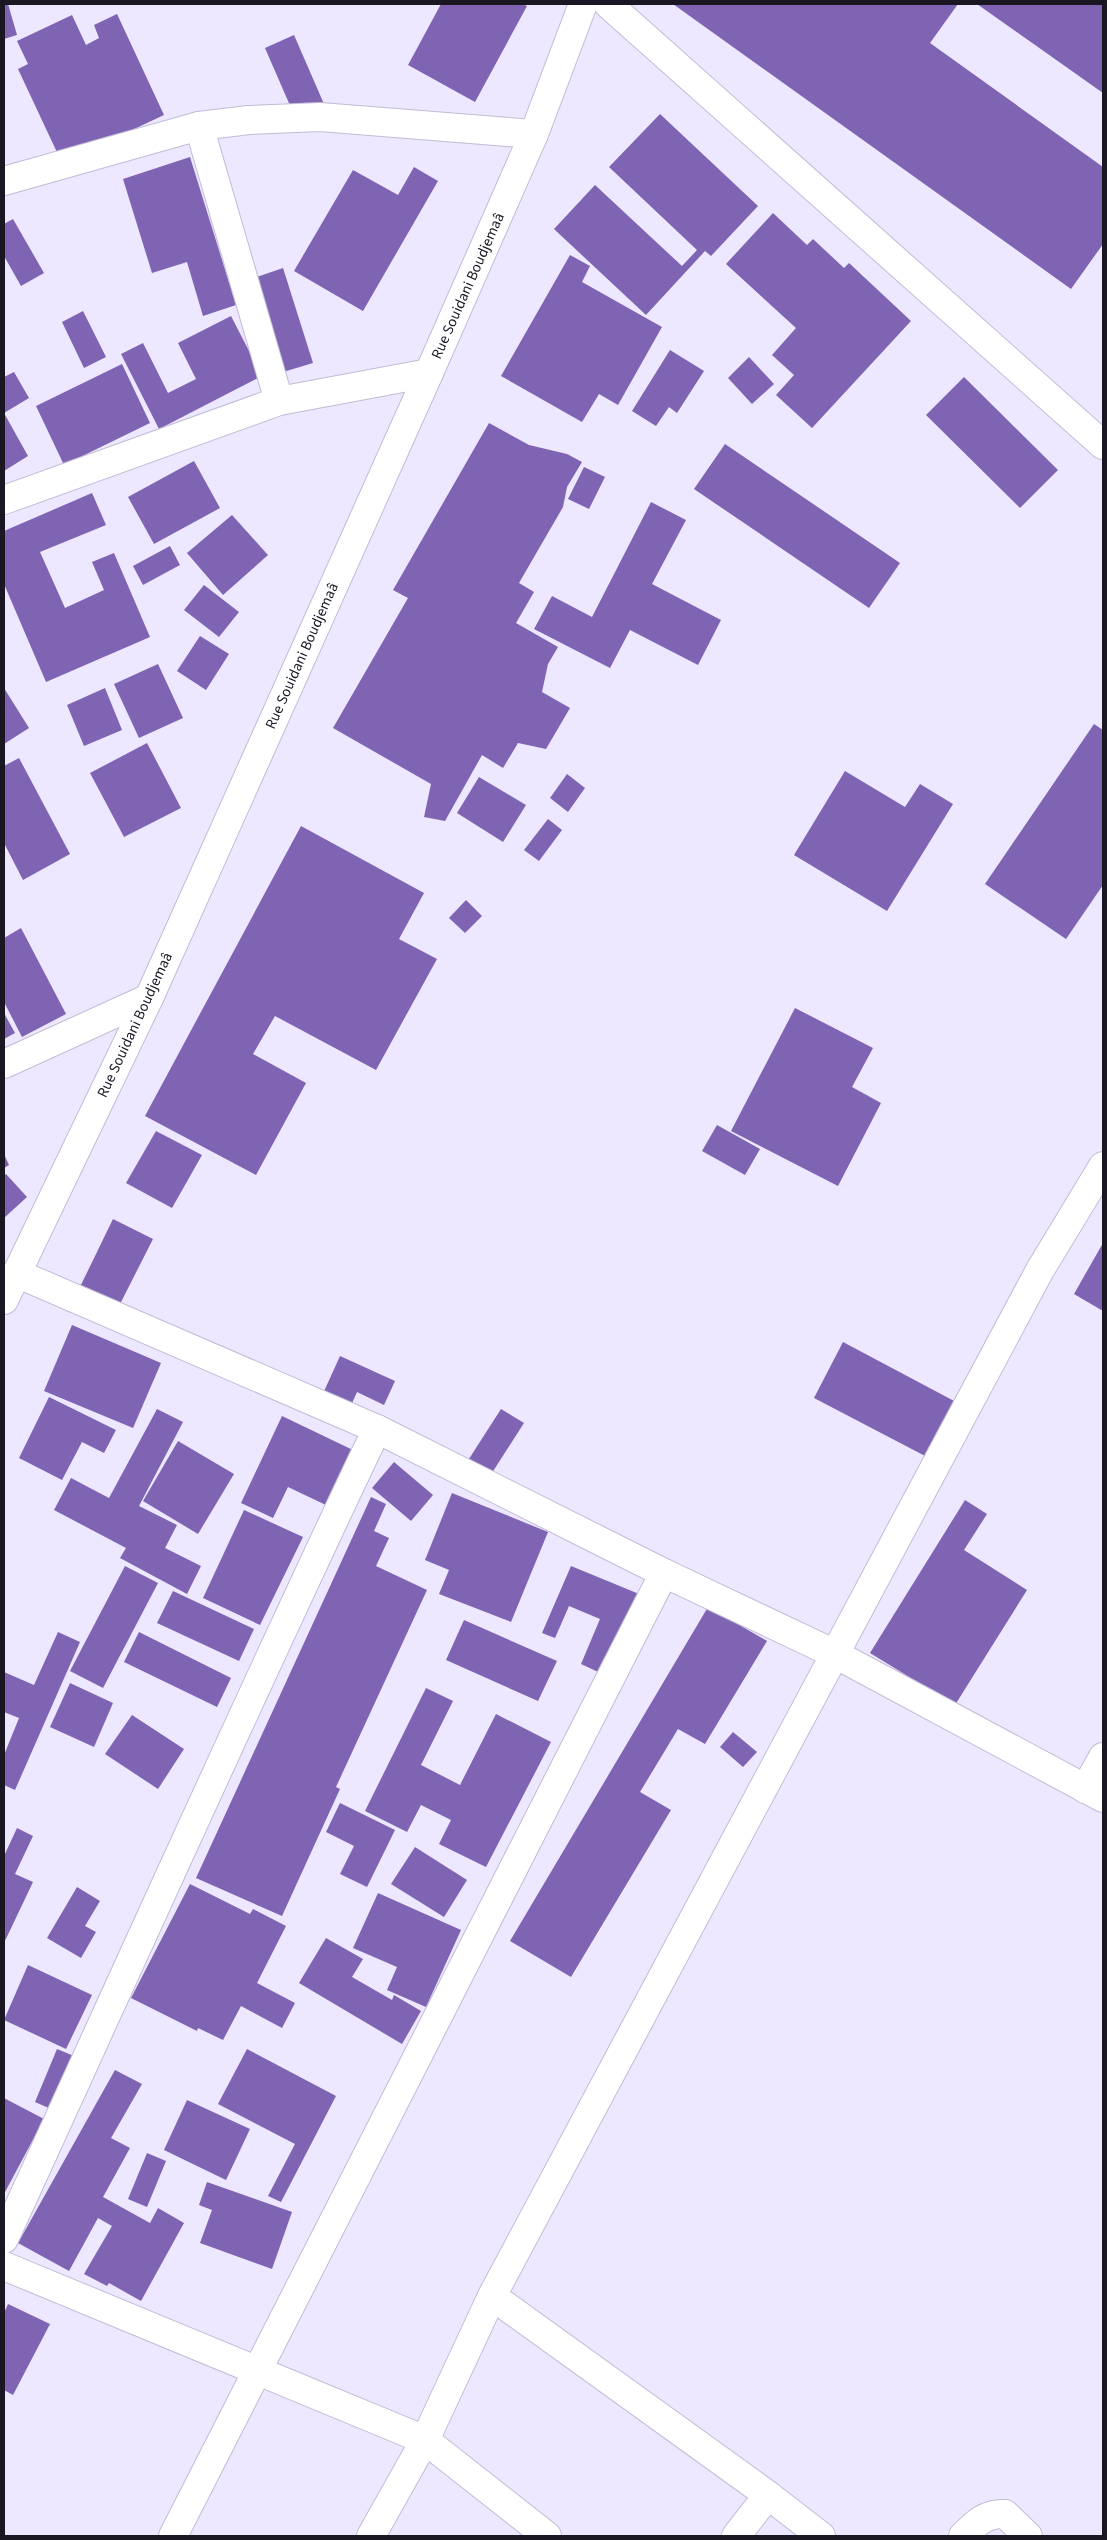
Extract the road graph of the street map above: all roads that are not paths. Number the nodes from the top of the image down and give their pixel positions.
1 (583, 4) edge
2 (608, 4) edge
3 (199, 126) junction
4 (534, 134) junction
5 (4, 181) edge
6 (429, 373) junction
7 (279, 401) junction
8 (1103, 445) edge
9 (4, 500) edge
10 (148, 998) junction
11 (4, 1064) edge
12 (1103, 1166) edge
13 (16, 1273) junction
14 (4, 1300) edge
15 (377, 1429) junction
16 (664, 1573) junction
17 (835, 1654) junction
18 (1103, 1757) edge
19 (1094, 1794) edge
20 (4, 2239) edge
21 (4, 2266) edge
22 (492, 2296) junction
23 (256, 2370) junction
24 (426, 2440) junction
25 (768, 2495) junction
26 (173, 2536) edge
27 (371, 2536) edge
28 (547, 2536) edge
29 (736, 2536) edge
30 (821, 2536) edge
31 (963, 2536) edge
32 (1028, 2536) edge

1 - 4 street, Rue Souidani Boudjemaâ
2 - 8 street
3 - 4 street
3 - 5 street
3 - 7 street
4 - 6 street, Rue Souidani Boudjemaâ
6 - 7 street
6 - 10 street, Rue Souidani Boudjemaâ
7 - 9 street
10 - 11 street
10 - 13 street, Rue Souidani Boudjemaâ
12 - 17 street
13 - 14 street, Rue Souidani Boudjemaâ
13 - 15 street
15 - 16 street
15 - 20 street
16 - 17 street
16 - 23 street
17 - 19 street
17 - 22 street
18 - 19 street
21 - 23 street
22 - 24 street
22 - 25 street
23 - 24 street
23 - 26 street
24 - 27 street
24 - 28 street
25 - 29 street
25 - 30 street
31 - 32 street

